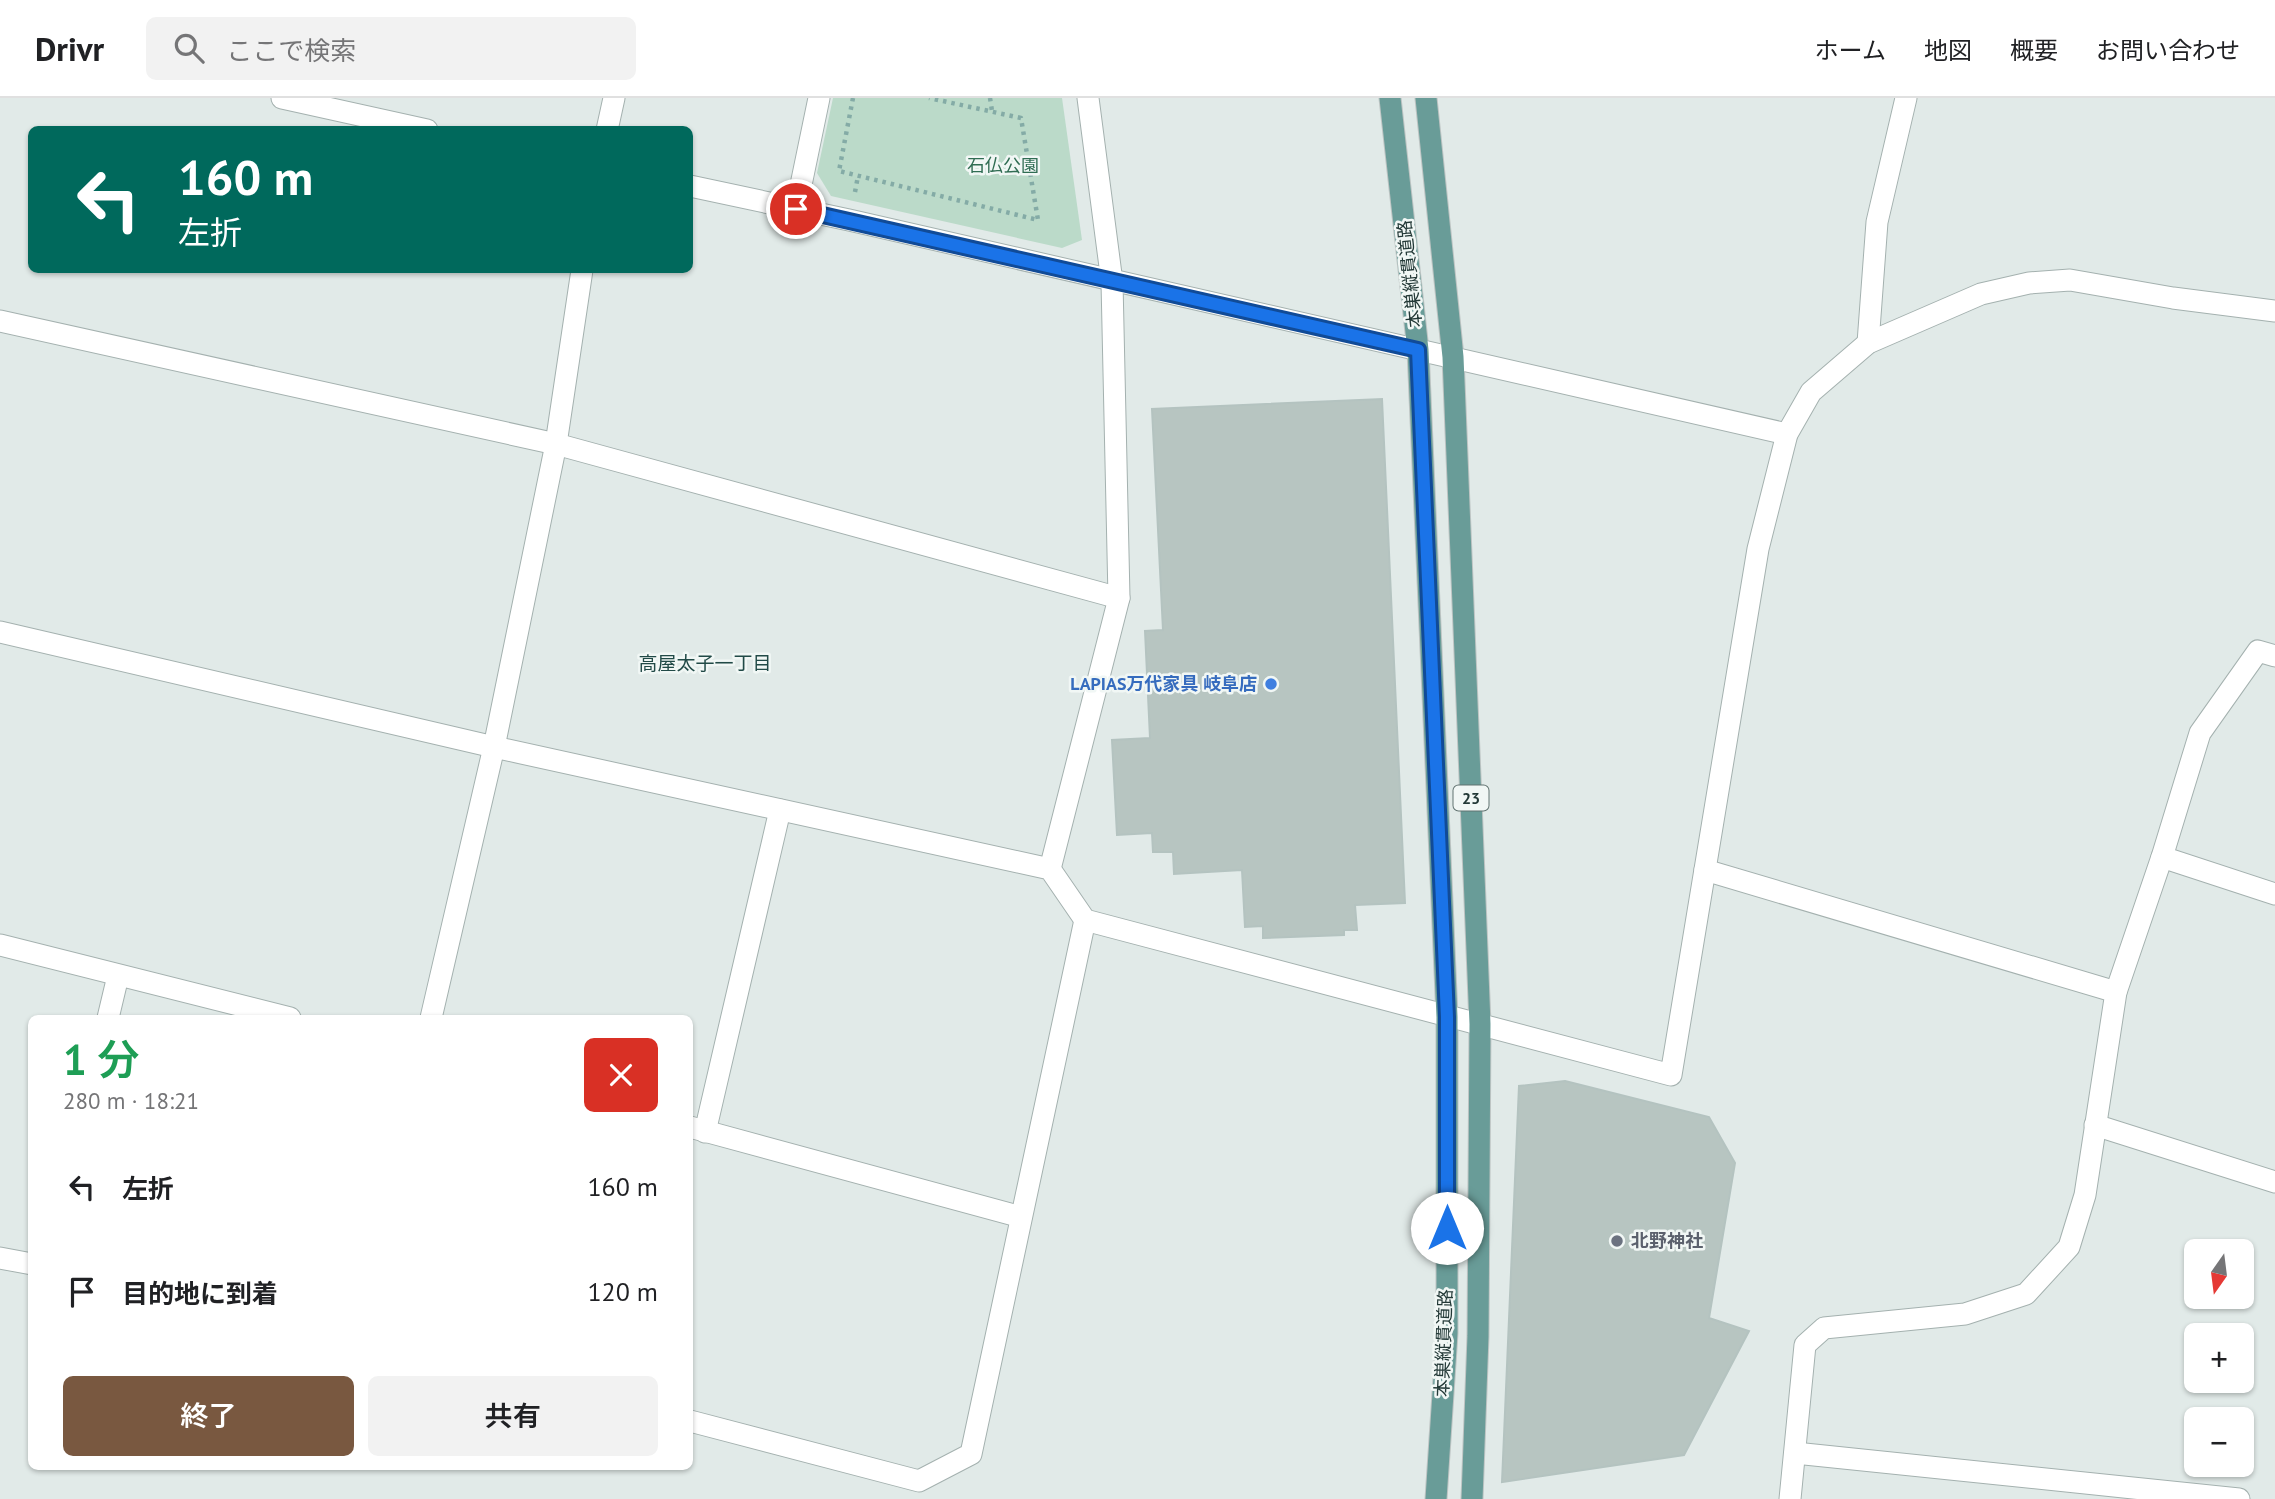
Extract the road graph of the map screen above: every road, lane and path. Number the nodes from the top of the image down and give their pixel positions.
1 (282, 98) edge
2 (614, 98) edge
3 (819, 98) edge
4 (853, 98) edge
5 (929, 98) edge
6 (990, 98) edge
7 (1088, 98) edge
8 (1390, 98) edge
9 (1426, 98) edge
10 (1906, 98) edge
11 (992, 111) junction
12 (408, 126) edge
13 (608, 126) edge
14 (693, 187) edge
15 (796, 209) junction
16 (582, 273) edge
17 (1112, 282) junction
18 (2275, 311) edge
19 (0, 321) edge
20 (1868, 343) junction
21 (1418, 350) junction
22 (1453, 357) junction
23 (1787, 434) junction
24 (556, 444) junction
25 (1119, 598) junction
26 (0, 632) edge
27 (2275, 656) edge
28 (494, 747) junction
29 (780, 810) junction
30 (2162, 857) junction
31 (1050, 869) junction
32 (1705, 870) junction
33 (2275, 894) edge
34 (1085, 920) junction
35 (0, 945) edge
36 (118, 976) junction
37 (2116, 992) junction
38 (109, 1015) edge
39 (278, 1015) edge
40 (432, 1015) edge
41 (1447, 1017) junction
42 (1480, 1024) junction
43 (2095, 1125) junction
44 (697, 1129) edge
45 (2275, 1182) edge
46 (1021, 1217) junction
47 (0, 1258) edge
48 (28, 1263) edge
49 (693, 1422) edge
50 (1795, 1453) junction
51 (918, 1490) edge
52 (1436, 1499) edge
53 (1472, 1499) edge
54 (1790, 1499) edge
55 (2239, 1499) edge

1 - 12 street
2 - 13 street
3 - 15 street
4 - 11 path
5 - 11 path
6 - 11 path
7 - 17 street
8 - 21 main road, 本巣縦貫道路 / 23
9 - 22 main road, 本巣縦貫道路 / 23
10 - 20 street
14 - 15 street
15 - 17 street
16 - 24 street
17 - 21 street
17 - 25 street
18 - 20 street
19 - 24 street
20 - 23 street
21 - 22 street
21 - 41 main road, 本巣縦貫道路 / 23
22 - 23 street
22 - 42 main road, 本巣縦貫道路 / 23
23 - 32 street
24 - 25 street
24 - 28 street
25 - 31 street
26 - 28 street
27 - 30 street
28 - 29 street
28 - 40 street
29 - 31 street
29 - 44 street
30 - 33 street
30 - 37 street
31 - 34 street
32 - 37 street
32 - 42 street
34 - 41 street
34 - 46 street
35 - 36 street
36 - 38 street
36 - 39 street
37 - 43 street
41 - 42 street
41 - 52 main road, 本巣縦貫道路 / 23
42 - 53 main road, 本巣縦貫道路 / 23
43 - 45 street
43 - 50 street
44 - 46 street
46 - 51 street
47 - 48 street
49 - 51 street
50 - 54 street
50 - 55 street

